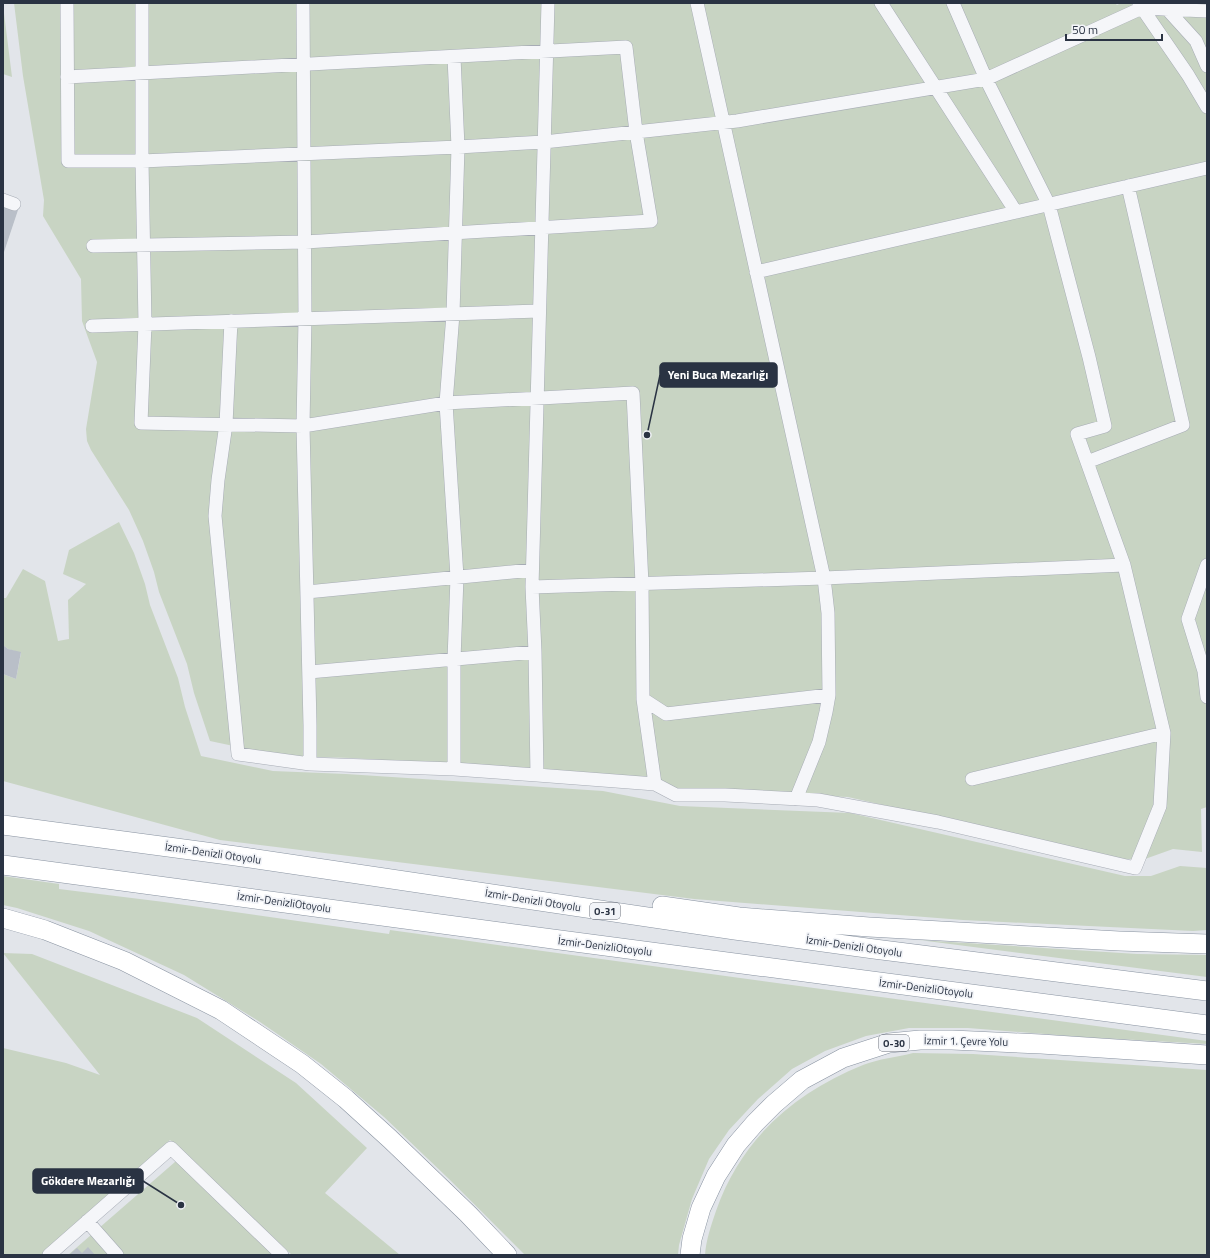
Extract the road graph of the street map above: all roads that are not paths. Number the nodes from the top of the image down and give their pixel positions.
1 (67, 3) edge
2 (142, 3) edge
3 (303, 3) edge
4 (548, 3) edge
5 (696, 3) edge
6 (881, 3) edge
7 (953, 3) edge
8 (1140, 5) edge
9 (1166, 9) junction
10 (1207, 12) edge
11 (546, 52) junction
12 (454, 56) junction
13 (304, 64) junction
14 (1207, 66) edge
15 (142, 73) junction
16 (67, 77) junction
17 (986, 79) junction
18 (935, 88) junction
19 (1207, 107) edge
20 (723, 122) junction
21 (636, 132) junction
22 (544, 142) junction
23 (458, 147) junction
24 (304, 153) junction
25 (142, 160) junction
26 (1207, 168) edge
27 (1128, 186) junction
28 (1049, 205) junction
29 (1016, 212) junction
30 (542, 227) junction
31 (455, 232) junction
32 (305, 242) junction
33 (144, 245) junction
34 (93, 246) dead end
35 (756, 272) junction
36 (539, 311) junction
37 (453, 314) junction
38 (305, 319) junction
39 (231, 321) junction
40 (145, 324) junction
41 (92, 326) dead end
42 (537, 398) junction
43 (446, 403) junction
44 (226, 424) junction
45 (303, 426) junction
46 (1087, 462) junction
47 (1124, 565) junction
48 (1207, 565) edge
49 (532, 570) junction
50 (457, 577) junction
51 (824, 578) junction
52 (642, 584) junction
53 (532, 588) junction
54 (307, 592) junction
55 (535, 652) junction
56 (454, 660) junction
57 (309, 672) junction
58 (829, 695) junction
59 (1207, 697) edge
60 (643, 699) junction
61 (1164, 733) junction
62 (310, 764) junction
63 (454, 768) junction
64 (537, 775) junction
65 (972, 779) dead end
66 (655, 784) junction
67 (796, 799) junction
68 (3, 825) edge
69 (3, 865) edge
70 (568, 906) junction
71 (3, 918) edge
72 (1207, 944) edge
73 (1207, 991) edge
74 (1207, 1025) edge
75 (1207, 1055) edge
76 (87, 1221) junction
77 (49, 1255) edge
78 (117, 1255) edge
79 (282, 1255) edge
80 (508, 1255) edge
81 (690, 1255) edge

1 - 16 lane
2 - 15 lane
3 - 13 lane
4 - 11 lane
5 - 20 lane
6 - 18 lane
7 - 17 lane
8 - 9 lane
8 - 17 lane
8 - 19 lane
9 - 10 lane
9 - 14 lane
11 - 12 lane
11 - 21 lane
11 - 22 lane
12 - 13 lane
12 - 23 lane
13 - 15 lane
13 - 24 lane
15 - 16 lane
15 - 25 lane
16 - 25 lane
17 - 18 lane
17 - 28 lane
18 - 20 lane
18 - 29 lane
20 - 21 lane
20 - 35 lane
21 - 22 lane
21 - 30 lane
22 - 23 lane
22 - 30 lane
23 - 24 lane
23 - 31 lane
24 - 25 lane
24 - 32 lane
25 - 33 lane
26 - 27 lane
27 - 28 lane
27 - 46 lane
28 - 29 lane
28 - 46 lane
29 - 35 lane
30 - 31 lane
30 - 36 lane
31 - 32 lane
31 - 37 lane
32 - 33 lane
32 - 38 lane
33 - 34 lane
33 - 40 lane
35 - 51 lane
36 - 37 lane
36 - 42 lane
37 - 38 lane
37 - 43 lane
38 - 39 lane
38 - 45 lane
39 - 40 lane
39 - 44 lane
40 - 41 lane
40 - 44 lane
42 - 43 lane
42 - 49 lane
42 - 52 lane
43 - 45 lane
43 - 50 lane
44 - 45 lane
44 - 62 lane
45 - 54 lane
46 - 47 lane
47 - 51 lane
47 - 61 lane
48 - 59 lane
49 - 50 lane
49 - 53 lane
50 - 54 lane
50 - 56 lane
51 - 52 lane
51 - 58 lane
52 - 53 lane
52 - 60 lane
53 - 55 lane
54 - 57 lane
55 - 56 lane
55 - 64 lane
56 - 57 lane
56 - 63 lane
57 - 62 lane
58 - 60 lane
58 - 67 lane
60 - 66 lane
61 - 65 lane
61 - 67 lane
62 - 63 lane
63 - 64 lane
64 - 66 lane
66 - 67 lane
68 - 70 highway, İzmir-Denizli Otoyolu / O-31
69 - 74 highway, İzmir-DenizliOtoyolu
70 - 72 highway
70 - 73 highway, İzmir-Denizli Otoyolu / O-31
71 - 80 highway
75 - 81 highway, İzmir 1. Çevre Yolu / O-30
76 - 77 lane
76 - 78 lane
76 - 79 lane

